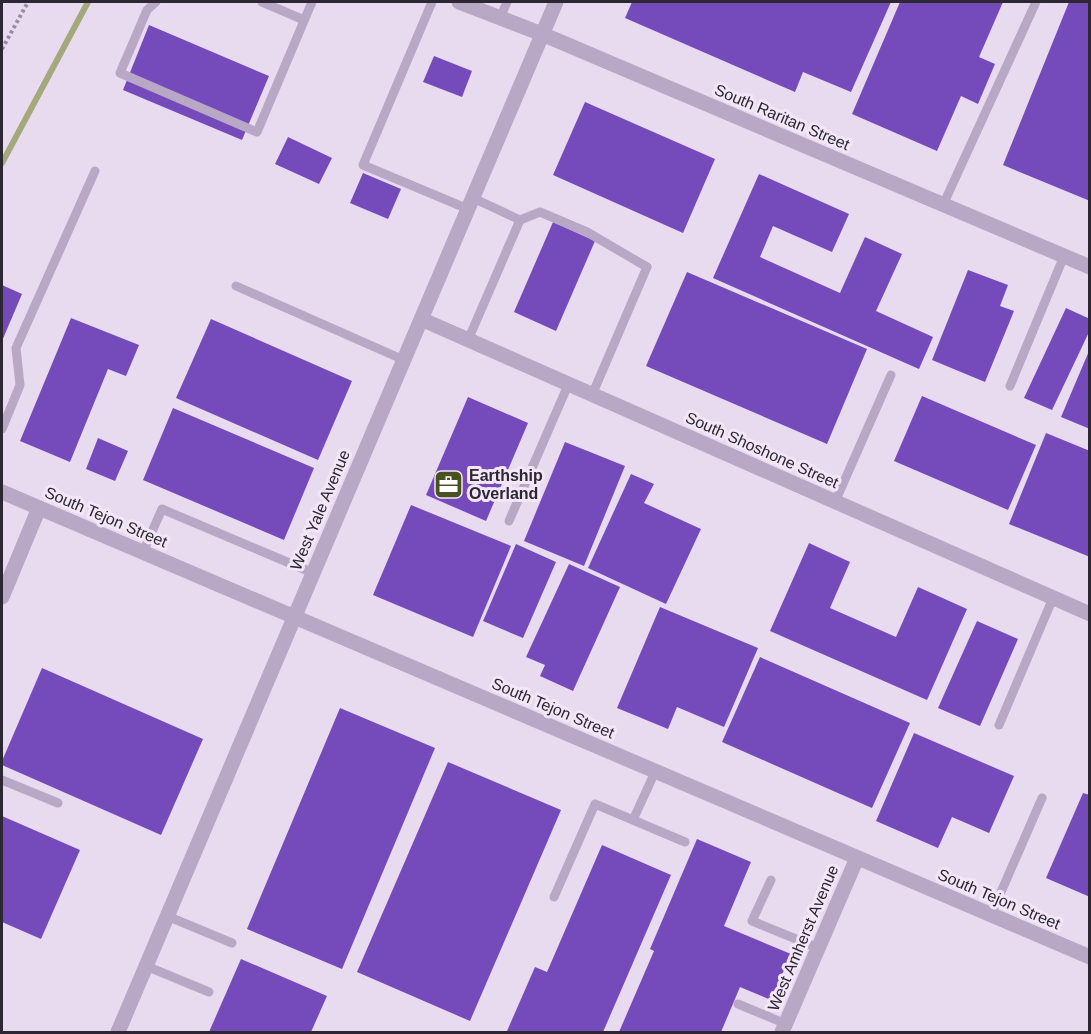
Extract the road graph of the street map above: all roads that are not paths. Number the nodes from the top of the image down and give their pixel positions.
1 (156, 2) edge
2 (262, 2) edge
3 (312, 2) edge
4 (432, 2) edge
5 (459, 2) edge
6 (507, 2) edge
7 (556, 2) edge
8 (1036, 2) edge
9 (500, 18) junction
10 (304, 20) junction
11 (542, 34) junction
12 (95, 171) dead end
13 (470, 203) junction
14 (943, 205) junction
15 (520, 220) junction
16 (1064, 256) junction
17 (1089, 267) edge
18 (236, 286) dead end
19 (421, 319) junction
20 (468, 340) junction
21 (404, 360) junction
22 (891, 375) dead end
23 (568, 385) junction
24 (1010, 386) dead end
25 (592, 395) junction
26 (2, 429) edge
27 (2, 492) edge
28 (834, 502) junction
29 (39, 508) junction
30 (509, 521) dead end
31 (143, 552) junction
32 (313, 573) junction
33 (2, 597) edge
34 (1053, 598) junction
35 (1089, 614) edge
36 (295, 617) junction
37 (999, 725) dead end
38 (655, 772) junction
39 (2, 780) edge
40 (1042, 798) dead end
41 (58, 803) dead end
42 (633, 820) junction
43 (685, 842) dead end
44 (857, 858) junction
45 (771, 880) dead end
46 (554, 897) dead end
47 (991, 915) junction
48 (167, 916) junction
49 (232, 943) dead end
50 (818, 948) junction
51 (1089, 957) edge
52 (146, 966) junction
53 (209, 992) dead end
54 (738, 1004) dead end
55 (784, 1028) edge
56 (118, 1032) edge

1 - 10 lane
2 - 10 lane
3 - 10 lane
4 - 13 lane
5 - 9 street, South Raritan Street
6 - 9 lane
7 - 11 street, West Yale Avenue
8 - 14 lane
9 - 11 street, South Raritan Street
11 - 13 street, West Yale Avenue
11 - 14 street, South Raritan Street
12 - 26 lane
13 - 15 lane
13 - 19 street, West Yale Avenue
14 - 16 street, South Raritan Street
15 - 20 lane
15 - 25 lane
16 - 17 street, South Raritan Street
16 - 24 lane
18 - 21 lane
19 - 20 street, South Shoshone Street
19 - 21 street, West Yale Avenue
20 - 23 street, South Shoshone Street
21 - 32 street, West Yale Avenue
22 - 28 lane
23 - 25 street, South Shoshone Street
23 - 30 lane
25 - 28 street, South Shoshone Street
27 - 29 street, South Tejon Street
28 - 34 street, South Shoshone Street
29 - 31 street, South Tejon Street
29 - 33 street
31 - 32 lane
31 - 36 street, South Tejon Street
32 - 36 street, West Yale Avenue
34 - 35 street, South Shoshone Street
34 - 37 lane
36 - 38 street, South Tejon Street
36 - 48 street, West Yale Avenue
38 - 42 lane
38 - 44 street, South Tejon Street
39 - 41 lane
40 - 47 lane
42 - 43 lane
42 - 46 lane
44 - 47 street, South Tejon Street
44 - 50 street, West Amherst Avenue
45 - 50 lane
47 - 51 street, South Tejon Street
48 - 49 lane
48 - 52 street, West Yale Avenue
50 - 55 street, West Amherst Avenue
52 - 53 lane
52 - 56 street, West Yale Avenue
54 - 55 lane

